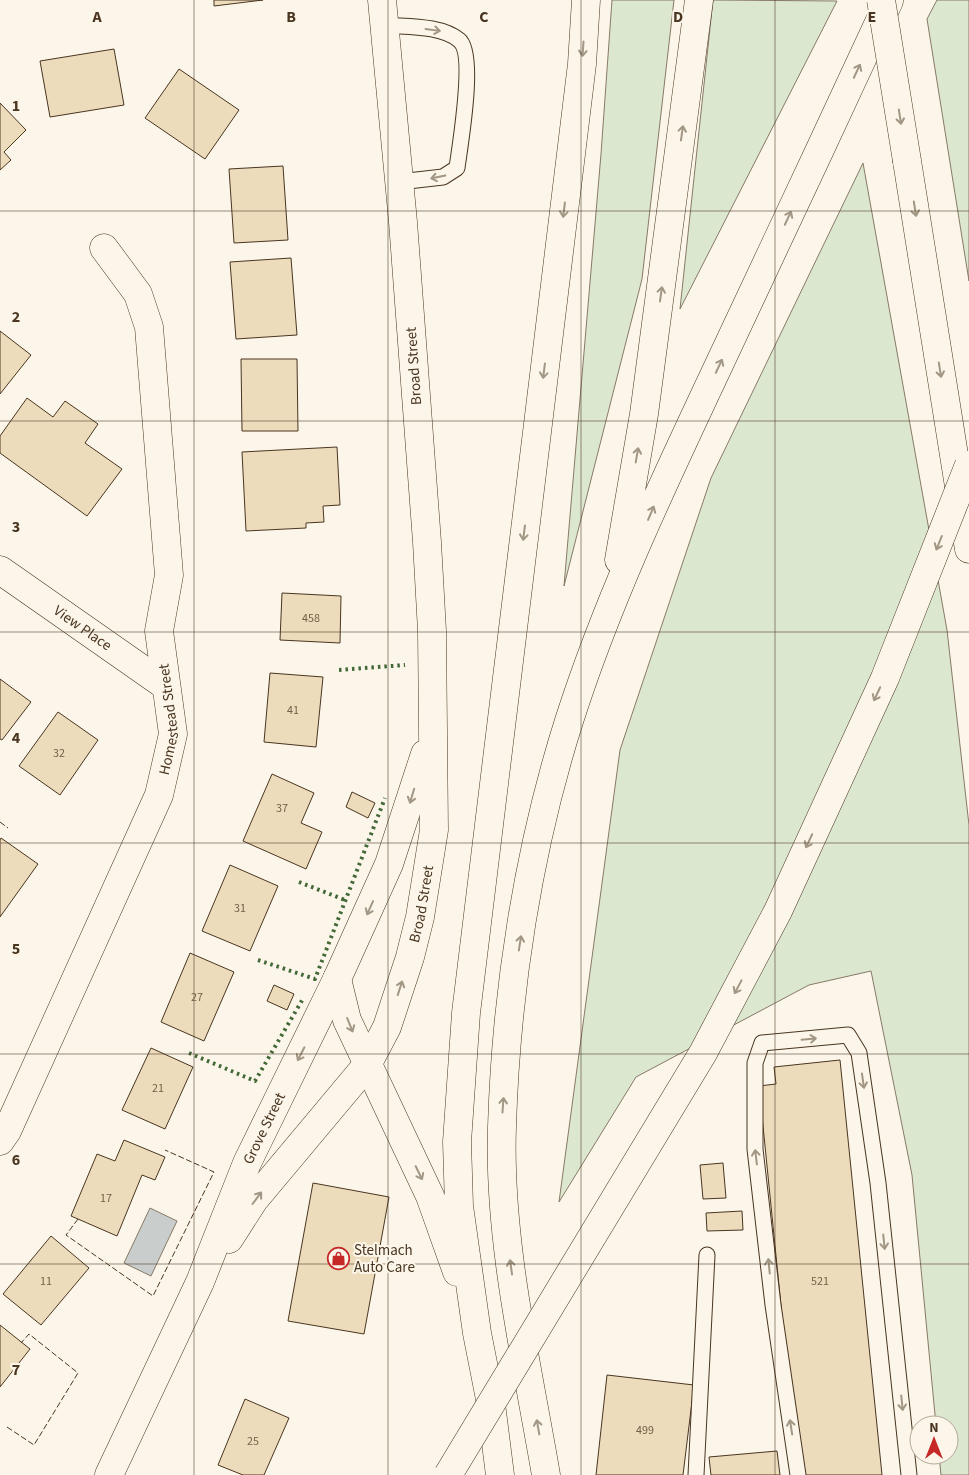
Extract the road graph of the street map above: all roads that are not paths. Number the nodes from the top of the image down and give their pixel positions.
1 (586, 0) edge
2 (698, 0) edge
3 (881, 0) edge
4 (890, 0) edge
5 (383, 12) edge
6 (399, 182) junction
7 (104, 248) dead end
8 (969, 465) edge
9 (969, 549) edge
10 (0, 570) edge
11 (611, 606) junction
12 (166, 686) junction
13 (432, 733) junction
14 (337, 978) junction
15 (367, 1065) junction
16 (0, 1141) edge
17 (707, 1255) dead end
18 (200, 1282) junction
19 (478, 1333) junction
20 (109, 1475) edge
21 (448, 1475) edge
22 (500, 1475) edge
23 (546, 1475) edge
24 (696, 1475) edge
25 (798, 1475) edge
26 (909, 1475) edge

1 -> 19 main road
11 -> 2 main road
3 -> 9 main road, bridge
11 -> 4 main road
5 - 6 main road, Broad Street
5 -> 6 lane
6 - 13 main road, Broad Street
7 - 12 main road, Homestead Street
8 -> 21 main road, bridge
10 - 12 main road, View Place
23 -> 11 main road
12 - 16 main road, Homestead Street
13 -> 14 main road, Broad Street
15 -> 13 main road, Broad Street
14 -> 15 main road
14 -> 18 main road, Grove Street
18 -> 15 main road, Grove Street
15 -> 19 main road
17 - 24 lane
18 - 20 main road, Grove Street
19 - 22 main road
25 -> 26 lane

